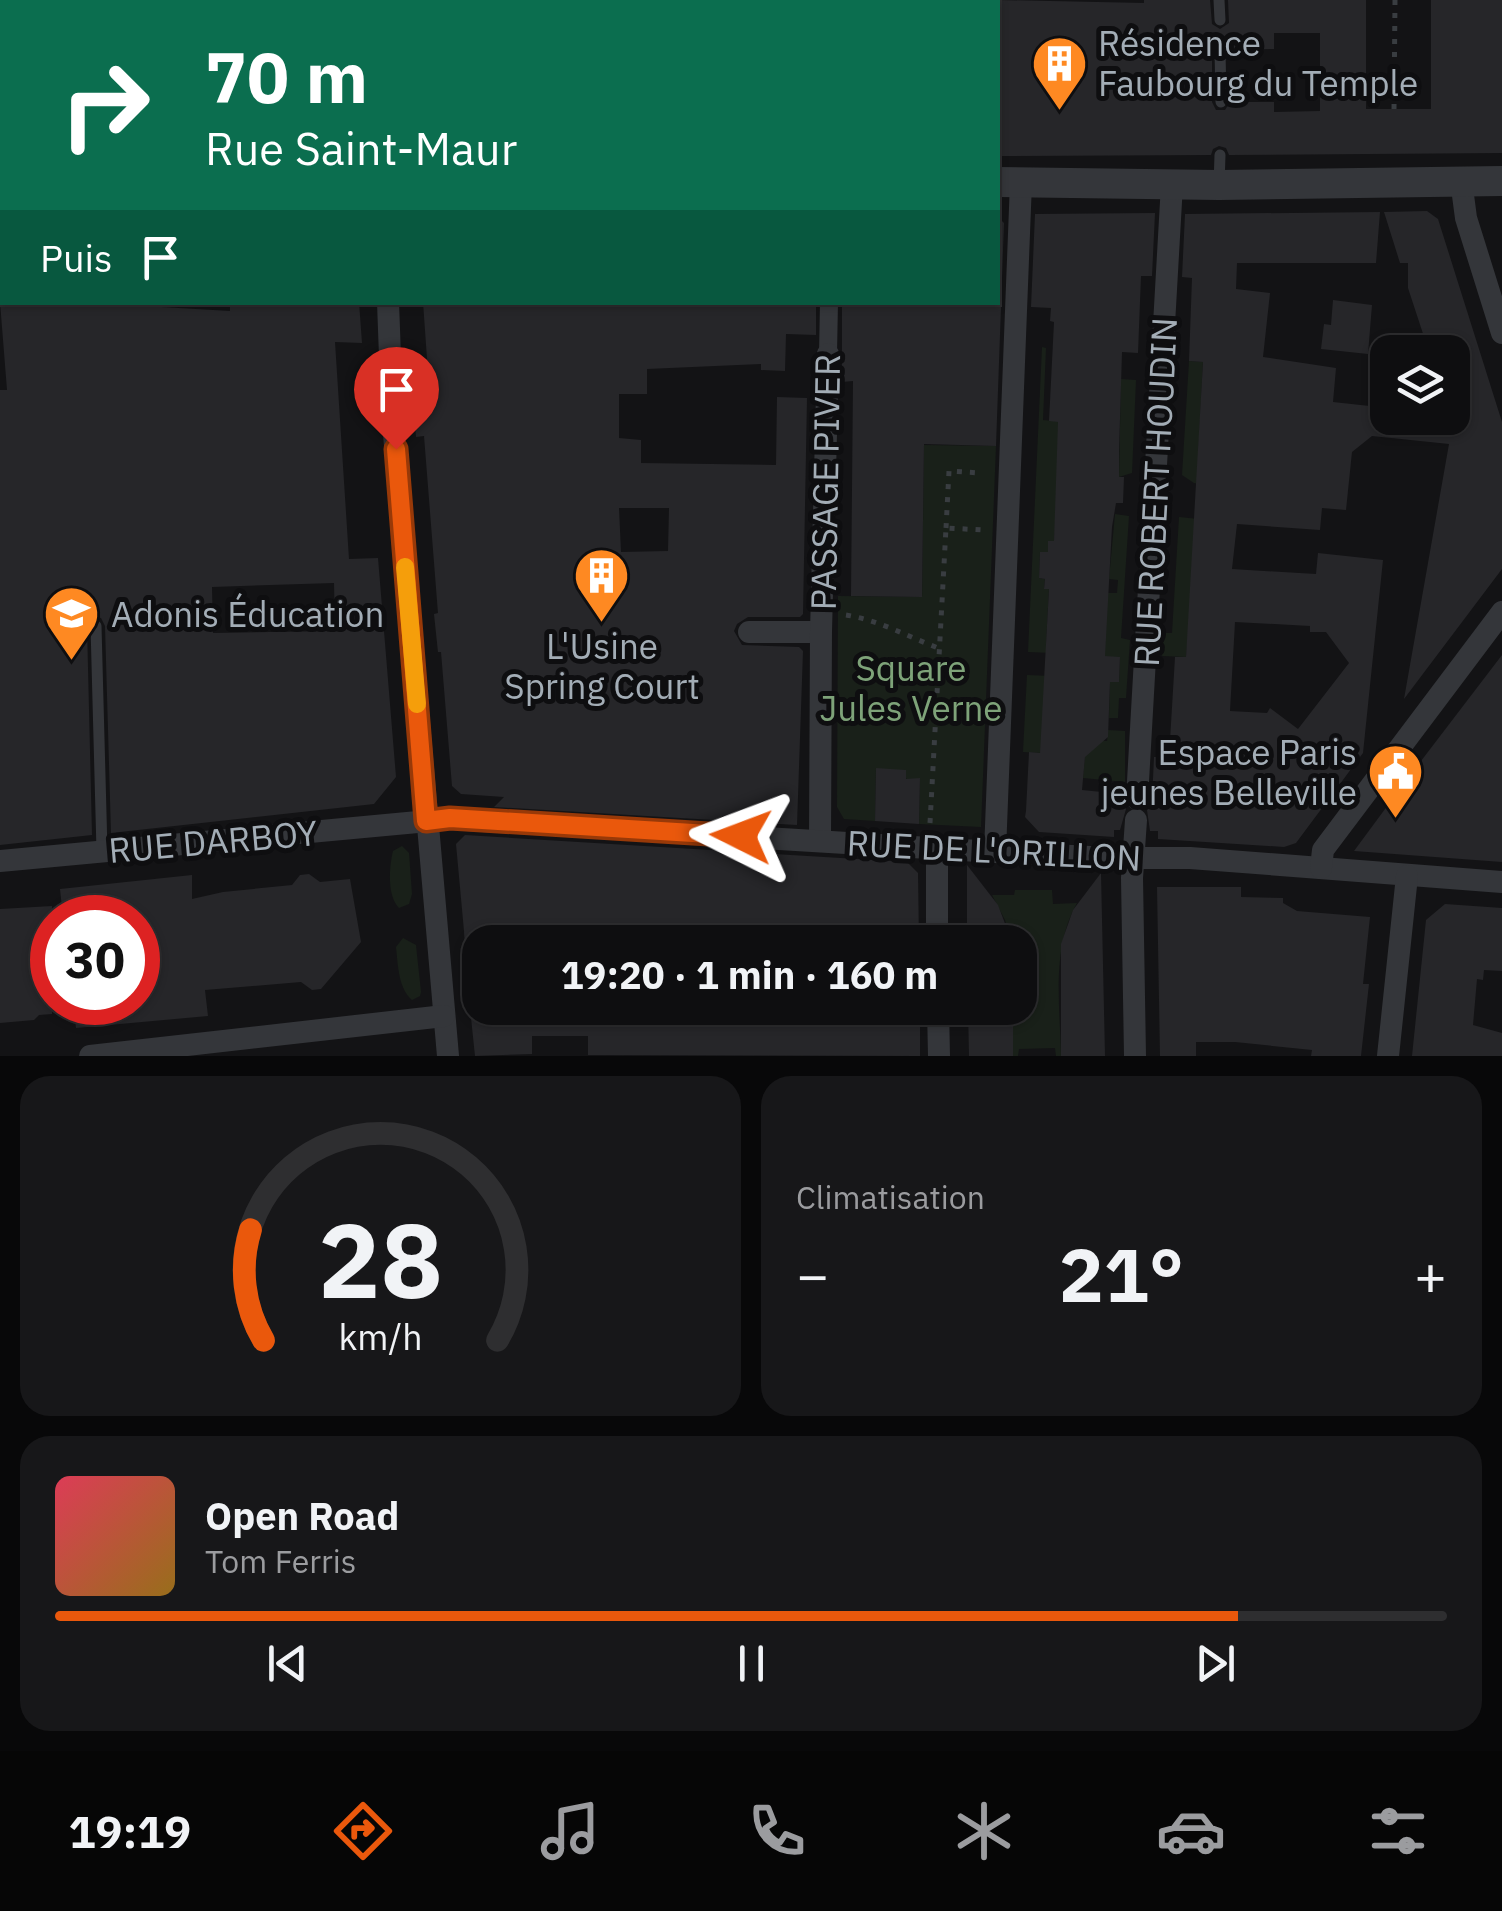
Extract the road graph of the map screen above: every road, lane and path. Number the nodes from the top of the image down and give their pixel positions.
1 (1220, 0) edge
2 (1395, 0) edge
3 (1220, 20) dead end
4 (1220, 50) dead end
5 (1221, 102) dead end
6 (1394, 109) dead end
7 (1460, 180) junction
8 (1502, 181) edge
9 (1010, 182) edge
10 (1172, 184) junction
11 (388, 305) edge
12 (829, 305) edge
13 (1502, 334) edge
14 (828, 354) joint
15 (980, 472) dead end
16 (946, 528) junction
17 (992, 530) dead end
18 (1502, 612) edge
19 (838, 613) dead end
20 (96, 626) dead end
21 (748, 632) dead end
22 (821, 632) junction
23 (939, 648) junction
24 (426, 821) junction
25 (930, 824) dead end
26 (820, 841) junction
27 (936, 848) junction
28 (102, 851) junction
29 (995, 852) junction
30 (1134, 859) junction
31 (0, 861) edge
32 (1321, 868) junction
33 (1407, 876) junction
34 (1502, 882) edge
35 (938, 925) edge
36 (444, 1016) junction
37 (938, 1025) edge
38 (90, 1056) edge
39 (448, 1056) edge
40 (939, 1056) edge
41 (1135, 1056) edge
42 (1388, 1056) edge

1 - 3 lane
2 - 6 path
4 - 5 lane
7 - 8 street
7 - 10 street
7 - 13 street
9 - 10 street
9 - 29 street
10 - 30 street, RUE ROBERT HOUDIN
11 - 24 street
12 - 14 street, PASSAGE PIVER
14 - 22 street, PASSAGE PIVER
15 - 16 path
16 - 17 path
16 - 23 path
18 - 32 street
19 - 23 path
20 - 28 lane
21 - 22 street
22 - 26 street, PASSAGE PIVER
23 - 25 path
24 - 26 street, RUE DE L'ORILLON
24 - 28 street, RUE DARBOY
24 - 36 street
26 - 27 street, RUE DE L'ORILLON
27 - 29 street, RUE DE L'ORILLON
27 - 35 street
28 - 31 street, RUE DARBOY
29 - 30 street, RUE DE L'ORILLON
30 - 32 street, RUE DE L'ORILLON
30 - 41 street, RUE ROBERT HOUDIN
32 - 33 street, RUE DE L'ORILLON
33 - 34 street, RUE DE L'ORILLON
33 - 42 street
36 - 38 street
36 - 39 street
37 - 40 street

